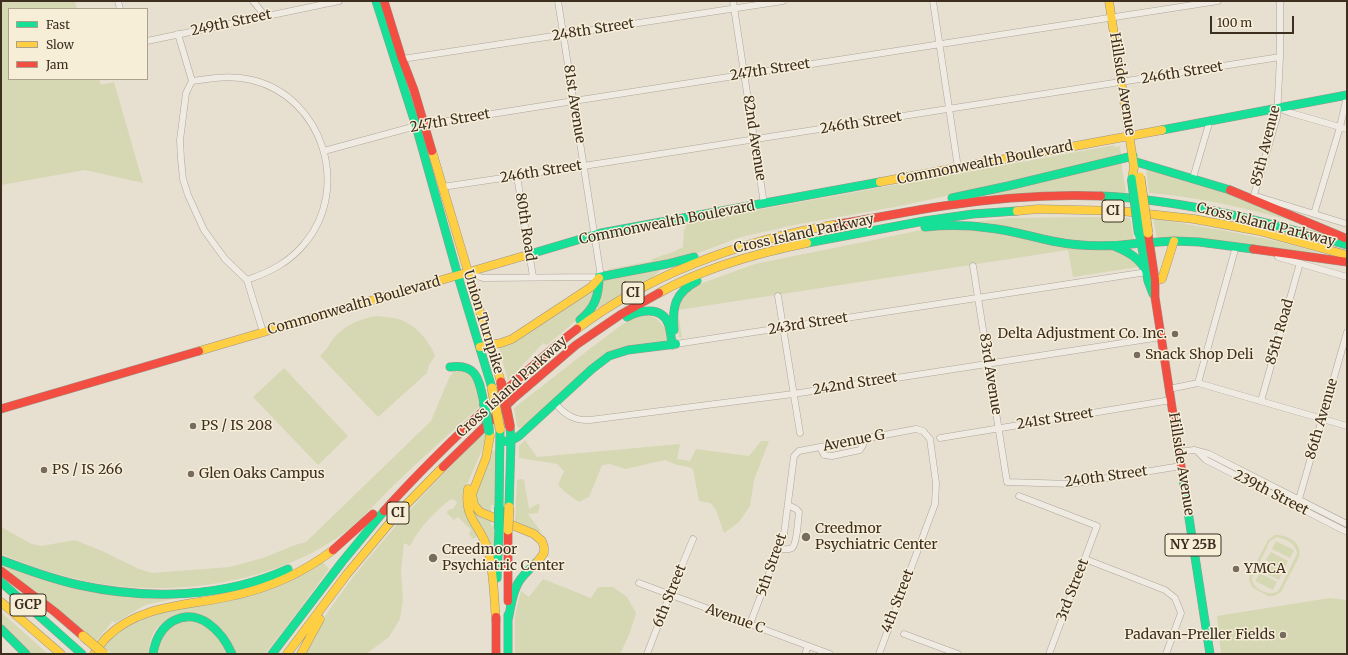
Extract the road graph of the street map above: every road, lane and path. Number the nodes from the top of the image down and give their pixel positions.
1 (253, 1) edge
2 (339, 1) edge
3 (376, 1) edge
4 (384, 1) edge
5 (558, 1) edge
6 (733, 1) edge
7 (784, 1) edge
8 (932, 1) edge
9 (1109, 1) edge
10 (1218, 1) edge
11 (1280, 1) edge
12 (734, 9) junction
13 (265, 16) junction
14 (1112, 18) junction
15 (178, 34) junction
16 (563, 35) junction
17 (148, 41) edge
18 (939, 44) junction
19 (1280, 58) junction
20 (402, 59) junction
21 (744, 74) junction
22 (192, 82) junction
23 (1122, 83) junction
24 (1347, 95) edge
25 (573, 101) junction
26 (1278, 108) junction
27 (949, 110) junction
28 (1210, 120) junction
29 (420, 126) junction
30 (1340, 127) junction
31 (1347, 129) edge
32 (1130, 136) junction
33 (754, 140) junction
34 (324, 151) junction
35 (1133, 161) junction
36 (583, 166) junction
37 (958, 168) junction
38 (517, 176) junction
39 (1193, 178) junction
40 (442, 187) junction
41 (1230, 190) junction
42 (1254, 195) junction
43 (764, 204) junction
44 (1314, 214) junction
45 (880, 217) junction
46 (1347, 224) edge
47 (877, 230) junction
48 (594, 235) junction
49 (1144, 238) junction
50 (1347, 239) edge
51 (1174, 241) junction
52 (1112, 245) junction
53 (1347, 245) edge
54 (1236, 246) junction
55 (1253, 249) junction
56 (730, 250) junction
57 (529, 255) junction
58 (1347, 255) edge
59 (740, 259) junction
60 (1347, 262) edge
61 (1300, 263) junction
62 (973, 266) dead end
63 (1147, 272) junction
64 (468, 273) junction
65 (458, 276) junction
66 (533, 277) junction
67 (1347, 277) edge
68 (599, 278) junction
69 (247, 280) junction
70 (1155, 280) junction
71 (778, 296) dead end
72 (1155, 297) junction
73 (978, 298) junction
74 (783, 328) junction
75 (263, 332) junction
76 (1347, 332) edge
77 (1161, 337) junction
78 (490, 344) junction
79 (674, 345) junction
80 (480, 347) junction
81 (547, 353) junction
82 (564, 355) junction
83 (989, 364) junction
84 (450, 367) dead end
85 (1198, 383) junction
86 (1169, 389) junction
87 (793, 394) junction
88 (1170, 400) junction
89 (1261, 401) junction
90 (555, 403) junction
91 (1, 409) edge
92 (1322, 418) junction
93 (1347, 426) edge
94 (505, 428) junction
95 (999, 429) junction
96 (916, 430) joint
97 (800, 433) dead end
98 (490, 434) junction
99 (940, 438) dead end
100 (863, 440) junction
101 (511, 441) junction
102 (501, 442) junction
103 (446, 445) junction
104 (820, 448) junction
105 (1197, 451) junction
106 (1179, 452) junction
107 (794, 456) joint
108 (1181, 466) junction
109 (1007, 482) joint
110 (1019, 496) dead end
111 (1299, 499) junction
112 (788, 506) junction
113 (1297, 506) junction
114 (504, 507) junction
115 (378, 509) junction
116 (1347, 524) edge
117 (504, 530) junction
118 (1347, 532) edge
119 (693, 539) dead end
120 (372, 544) junction
121 (779, 549) junction
122 (1085, 559) junction
123 (1, 560) edge
124 (1, 571) edge
125 (1, 582) edge
126 (639, 583) dead end
127 (670, 594) junction
128 (1, 602) edge
129 (508, 620) junction
130 (496, 621) junction
131 (750, 624) junction
132 (1, 629) edge
133 (904, 634) dead end
134 (808, 646) junction
135 (25, 654) edge
136 (61, 654) edge
137 (82, 654) edge
138 (94, 654) edge
139 (104, 654) edge
140 (153, 654) edge
141 (232, 654) edge
142 (272, 654) edge
143 (287, 654) edge
144 (301, 654) edge
145 (496, 654) edge
146 (508, 654) edge
147 (647, 654) edge
148 (805, 654) edge
149 (830, 654) edge
150 (879, 654) edge
151 (958, 654) edge
152 (1049, 654) edge
153 (1166, 654) edge
154 (1210, 654) edge

1 - 13 street
2 - 13 street, 249th Street
3 - 29 main road, Union Turnpike
4 - 20 main road, Union Turnpike
5 - 16 street, 81st Avenue
6 - 12 street, 82nd Avenue
7 - 12 street, 248th Street
8 - 18 street
9 - 14 main road, Hillside Avenue / NY 25B
10 - 14 street, 247th Street
11 - 19 street, 85th Avenue
12 - 16 street, 248th Street
12 - 21 street, 82nd Avenue
13 - 15 street, 249th Street
14 - 18 street, 247th Street
14 - 23 main road, Hillside Avenue / NY 25B
15 - 17 street, 249th Street
15 - 22 street
16 - 20 street, 248th Street
16 - 25 street, 81st Avenue
18 - 21 street, 247th Street
18 - 27 street
19 - 23 street, 246th Street
19 - 26 street, 85th Avenue
20 - 29 main road, Union Turnpike
21 - 25 street, 247th Street
21 - 33 street, 82nd Avenue
22 - 34 street
22 - 69 street
23 - 27 street, 246th Street
23 - 32 main road, Hillside Avenue / NY 25B
24 - 26 main road, Commonwealth Boulevard
24 - 30 street
25 - 29 street, 247th Street
25 - 36 street, 81st Avenue
26 - 28 main road, Commonwealth Boulevard
26 - 30 street
26 - 42 street, 85th Avenue
27 - 33 street, 246th Street
27 - 37 street
28 - 32 main road, Commonwealth Boulevard
28 - 39 street
29 - 34 street, 247th Street
29 - 40 main road, Union Turnpike
29 - 65 main road, Union Turnpike
30 - 31 street
30 - 44 street
32 - 35 main road, Hillside Avenue / NY 25B
32 - 37 main road, Commonwealth Boulevard
33 - 36 street, 246th Street
33 - 43 street, 82nd Avenue
34 - 69 street
35 - 39 main road, Cross Island Parkway
35 - 45 main road
35 - 49 main road, Hillside Avenue / NY 25B, bridge
36 - 38 street, 246th Street
36 - 48 street, 81st Avenue
37 - 43 main road, Commonwealth Boulevard
38 - 40 street, 246th Street
38 - 57 street, 80th Road
39 - 41 main road, Cross Island Parkway
40 - 64 main road, Union Turnpike
41 - 42 street, Cross Island Parkway
41 - 50 main road
42 - 44 street, Cross Island Parkway
43 - 48 main road, Commonwealth Boulevard
44 - 46 street, Cross Island Parkway
45 - 53 main road, Cross Island Parkway / CI
45 - 56 main road, Cross Island Parkway / CI
47 - 52 main road, Cross Island Parkway
47 - 58 main road, Cross Island Parkway / CI
47 - 59 main road, Cross Island Parkway / CI
48 - 57 main road, Commonwealth Boulevard
48 - 68 street, 81st Avenue
49 - 51 main road, Cross Island Parkway
49 - 52 main road, Cross Island Parkway
49 - 63 main road, Hillside Avenue / NY 25B
49 - 70 main road, Hillside Avenue / NY 25B
51 - 54 main road, Cross Island Parkway
51 - 70 main road
52 - 63 main road
54 - 55 main road, Cross Island Parkway
54 - 85 street
55 - 60 main road
55 - 61 street, Cross Island Parkway
56 - 68 main road
56 - 81 main road, Cross Island Parkway / CI
57 - 64 main road, Commonwealth Boulevard
57 - 66 street, 80th Road
59 - 79 main road
59 - 82 main road, Cross Island Parkway / CI
61 - 67 street, Cross Island Parkway
61 - 89 street, 85th Road
62 - 73 street, 83rd Avenue
63 - 72 main road, Hillside Avenue / NY 25B
63 - 73 street, 243rd Street
64 - 65 main road, Commonwealth Boulevard
64 - 66 street
64 - 78 main road, Union Turnpike
65 - 75 main road, Commonwealth Boulevard
65 - 80 main road, Union Turnpike
66 - 68 street
68 - 78 main road
68 - 81 main road
69 - 75 street
70 - 72 main road, Hillside Avenue / NY 25B
71 - 74 street
72 - 77 main road, Hillside Avenue / NY 25B
73 - 74 street, 243rd Street
73 - 83 street, 83rd Avenue
74 - 79 street, 243rd Street
74 - 87 street
75 - 91 main road, Commonwealth Boulevard
76 - 92 street, 86th Avenue
77 - 83 street, 242nd Street
77 - 86 main road, Hillside Avenue / NY 25B
78 - 80 main road
78 - 94 main road, Union Turnpike, bridge
79 - 82 main road
79 - 90 main road, 243rd Street
80 - 94 main road, Union Turnpike, bridge
81 - 103 main road, Cross Island Parkway / CI
82 - 120 main road, Cross Island Parkway / CI
83 - 87 street, 242nd Street
83 - 95 street, 83rd Avenue
84 - 98 main road, bridge
85 - 86 street
85 - 89 street
86 - 88 main road, Hillside Avenue / NY 25B
87 - 90 street, 242nd Street
87 - 97 street
88 - 95 street, 241st Street
88 - 106 main road, Hillside Avenue / NY 25B
89 - 92 street
90 - 101 main road, 243rd Street
92 - 93 street
92 - 111 street, 86th Avenue
94 - 101 main road, Union Turnpike
94 - 102 main road, Union Turnpike
95 - 99 street, 241st Street
95 - 109 street, 83rd Avenue
96 - 100 street, Avenue G
96 - 150 street, 4th Street
98 - 129 main road
98 - 130 main road
100 - 104 street, Avenue G
100 - 104 street
101 - 102 main road
101 - 114 main road, Union Turnpike
102 - 114 main road, Union Turnpike
103 - 115 main road
103 - 142 main road, Cross Island Parkway / CI
104 - 107 street, Avenue G
105 - 106 street, 239th Street
105 - 111 street, 239th Street
105 - 113 street, 239th Street
106 - 108 main road, Hillside Avenue / NY 25B
107 - 112 street, 5th Street
108 - 109 street, 240th Street
108 - 154 main road, Hillside Avenue / NY 25B
110 - 122 street, 3rd Street
111 - 113 street, 86th Avenue
111 - 116 street, 239th Street
112 - 121 street, 5th Street
112 - 121 street
113 - 118 street, 239th Street
114 - 117 main road, Union Turnpike, bridge
115 - 123 main road
115 - 138 main road
117 - 129 main road, Union Turnpike
117 - 130 main road, Union Turnpike
119 - 127 street, 6th Street
120 - 143 main road, Cross Island Parkway / CI
120 - 144 main road
121 - 131 street, 5th Street
122 - 152 street, 3rd Street
122 - 153 street
124 - 139 main road, bridge
125 - 137 main road, GCP
126 - 127 street, Avenue C
127 - 131 street, Avenue C
127 - 147 street, 6th Street
128 - 136 main road, GCP
129 - 146 main road, Union Turnpike
130 - 145 main road, Union Turnpike
131 - 134 street, Avenue C
132 - 135 main road
133 - 151 street
134 - 148 street
134 - 149 street, Avenue C
140 - 141 main road

